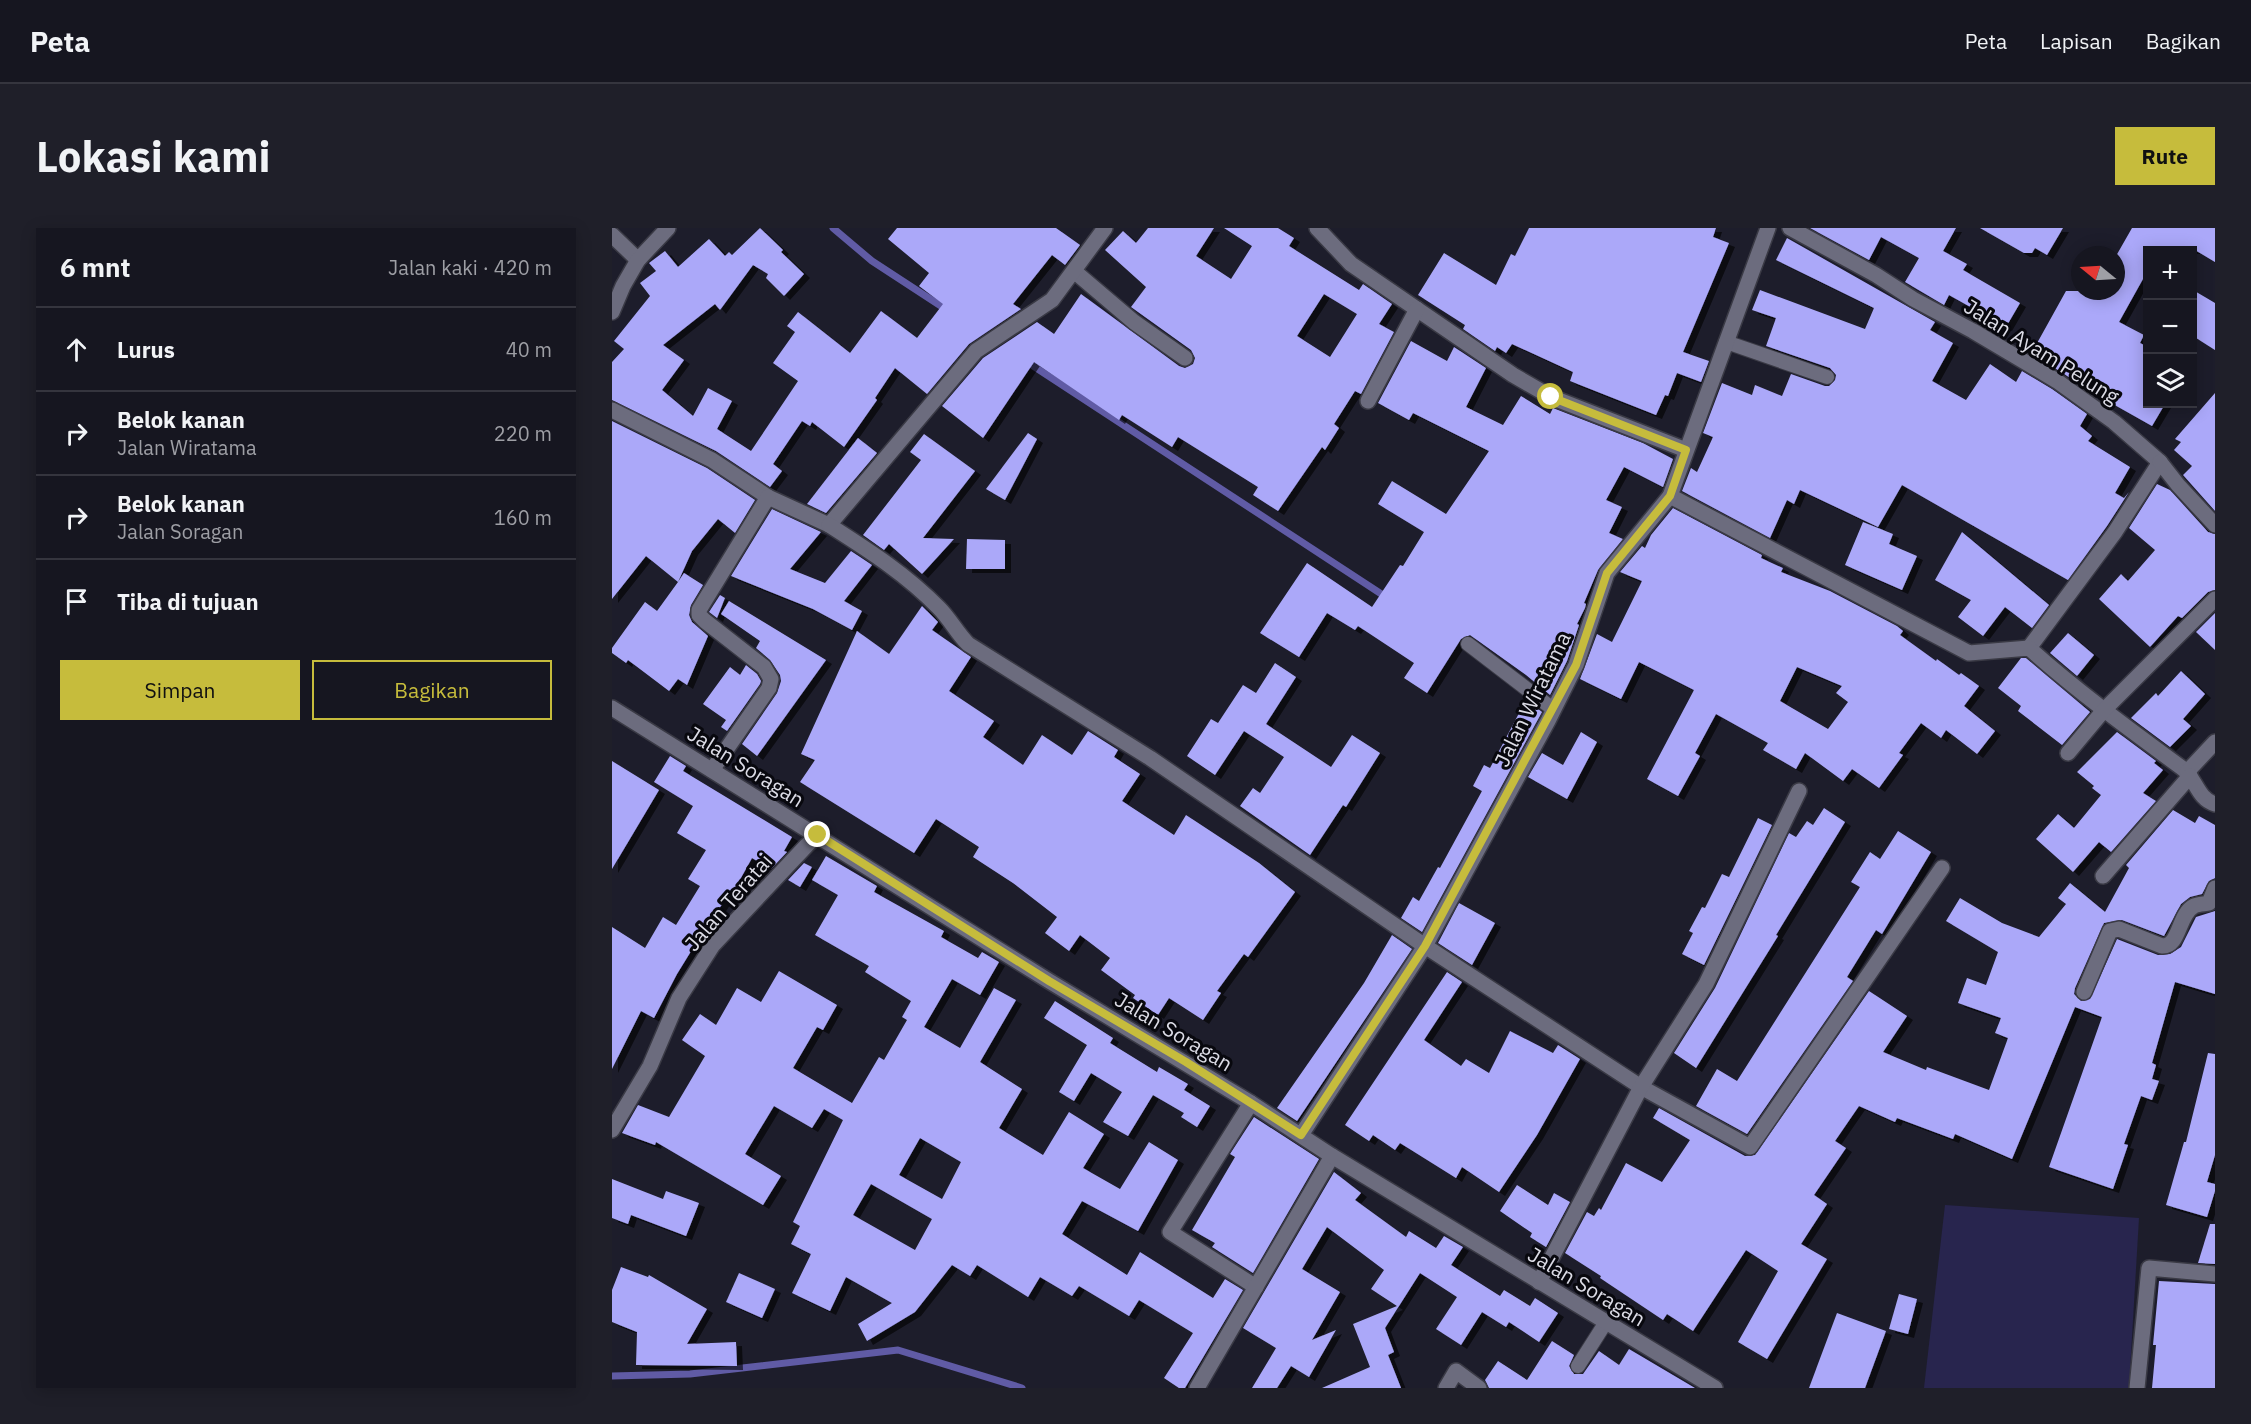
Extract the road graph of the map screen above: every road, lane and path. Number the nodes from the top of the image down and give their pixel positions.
1 (668, 228) edge
2 (1105, 228) edge
3 (1317, 228) edge
4 (1768, 228) edge
5 (1790, 228) edge
6 (612, 235) edge
7 (638, 260) junction
8 (1074, 272) junction
9 (1417, 309) junction
10 (612, 312) edge
11 (1726, 342) junction
12 (1185, 358) dead end
13 (1827, 377) dead end
14 (1368, 401) dead end
15 (613, 413) edge
16 (1686, 450) junction
17 (2160, 462) junction
18 (1670, 496) junction
19 (768, 497) junction
20 (829, 525) junction
21 (2215, 525) edge
22 (2215, 599) edge
23 (1468, 644) dead end
24 (2029, 648) junction
25 (612, 708) edge
26 (1553, 709) junction
27 (2104, 710) junction
28 (2215, 742) edge
29 (2068, 753) dead end
30 (712, 770) junction
31 (2189, 774) junction
32 (1800, 791) dead end
33 (2215, 804) edge
34 (818, 835) junction
35 (1942, 868) dead end
36 (2103, 876) dead end
37 (2215, 888) edge
38 (1425, 946) junction
39 (2084, 992) dead end
40 (1641, 1087) junction
41 (1251, 1103) junction
42 (612, 1130) edge
43 (1301, 1135) junction
44 (1332, 1156) junction
45 (2215, 1274) edge
46 (1539, 1282) junction
47 (1256, 1287) junction
48 (1606, 1322) junction
49 (1578, 1366) dead end
50 (1197, 1388) edge
51 (1446, 1388) edge
52 (1479, 1388) edge
53 (1715, 1388) edge
54 (2137, 1388) edge

1 - 7 street
2 - 8 street
3 - 9 street
4 - 11 street, Jalan Wiratama
5 - 17 street, Jalan Ayam Pelung
6 - 7 street
7 - 10 street
8 - 12 street
8 - 20 street
9 - 14 street
9 - 16 street
11 - 13 lane
11 - 16 street, Jalan Wiratama
15 - 19 street
16 - 18 street, Jalan Wiratama
17 - 21 street, Jalan Ayam Pelung
17 - 24 street
18 - 24 street
18 - 26 street, Jalan Wiratama
19 - 20 street
19 - 30 street
20 - 38 street
22 - 27 street
23 - 26 lane
24 - 27 street
25 - 30 street, Jalan Soragan
26 - 38 street, Jalan Wiratama
27 - 29 street
27 - 31 street
28 - 31 street
30 - 34 street, Jalan Soragan
31 - 33 street
31 - 36 street
32 - 40 street
34 - 41 street, Jalan Soragan
34 - 42 street, Jalan Teratai
35 - 40 street
37 - 39 street
38 - 40 street
38 - 43 street, Jalan Wiratama
40 - 46 street
41 - 43 street, Jalan Soragan
41 - 47 street
43 - 44 street, Jalan Soragan
44 - 46 street, Jalan Soragan
44 - 47 street
45 - 54 street
46 - 48 street, Jalan Soragan
47 - 50 street
48 - 49 lane
48 - 53 street, Jalan Soragan
51 - 52 street

